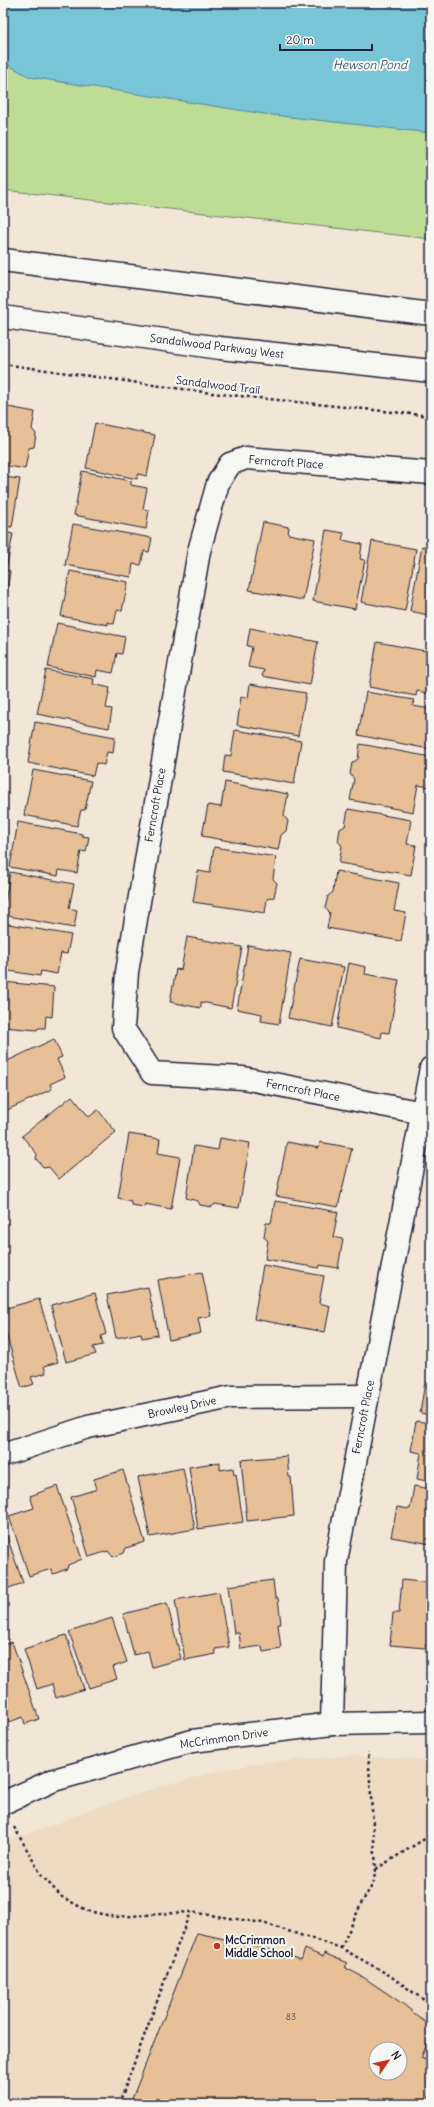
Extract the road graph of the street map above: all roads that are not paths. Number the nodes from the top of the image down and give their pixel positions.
1 (3, 260) edge
2 (431, 314) edge
3 (3, 317) edge
4 (431, 371) edge
5 (431, 473) edge
6 (431, 1068) edge
7 (423, 1113) junction
8 (366, 1396) junction
9 (3, 1455) edge
10 (431, 1722) edge
11 (332, 1724) junction
12 (7, 1812) edge

1 - 2 street
3 - 4 street, Sandalwood Parkway West
5 - 7 street, Ferncroft Place
6 - 7 street, Ferncroft Place
7 - 8 street, Ferncroft Place
8 - 9 street, Browley Drive
8 - 11 street, Ferncroft Place
10 - 11 street, McCrimmon Drive
11 - 12 street, McCrimmon Drive

